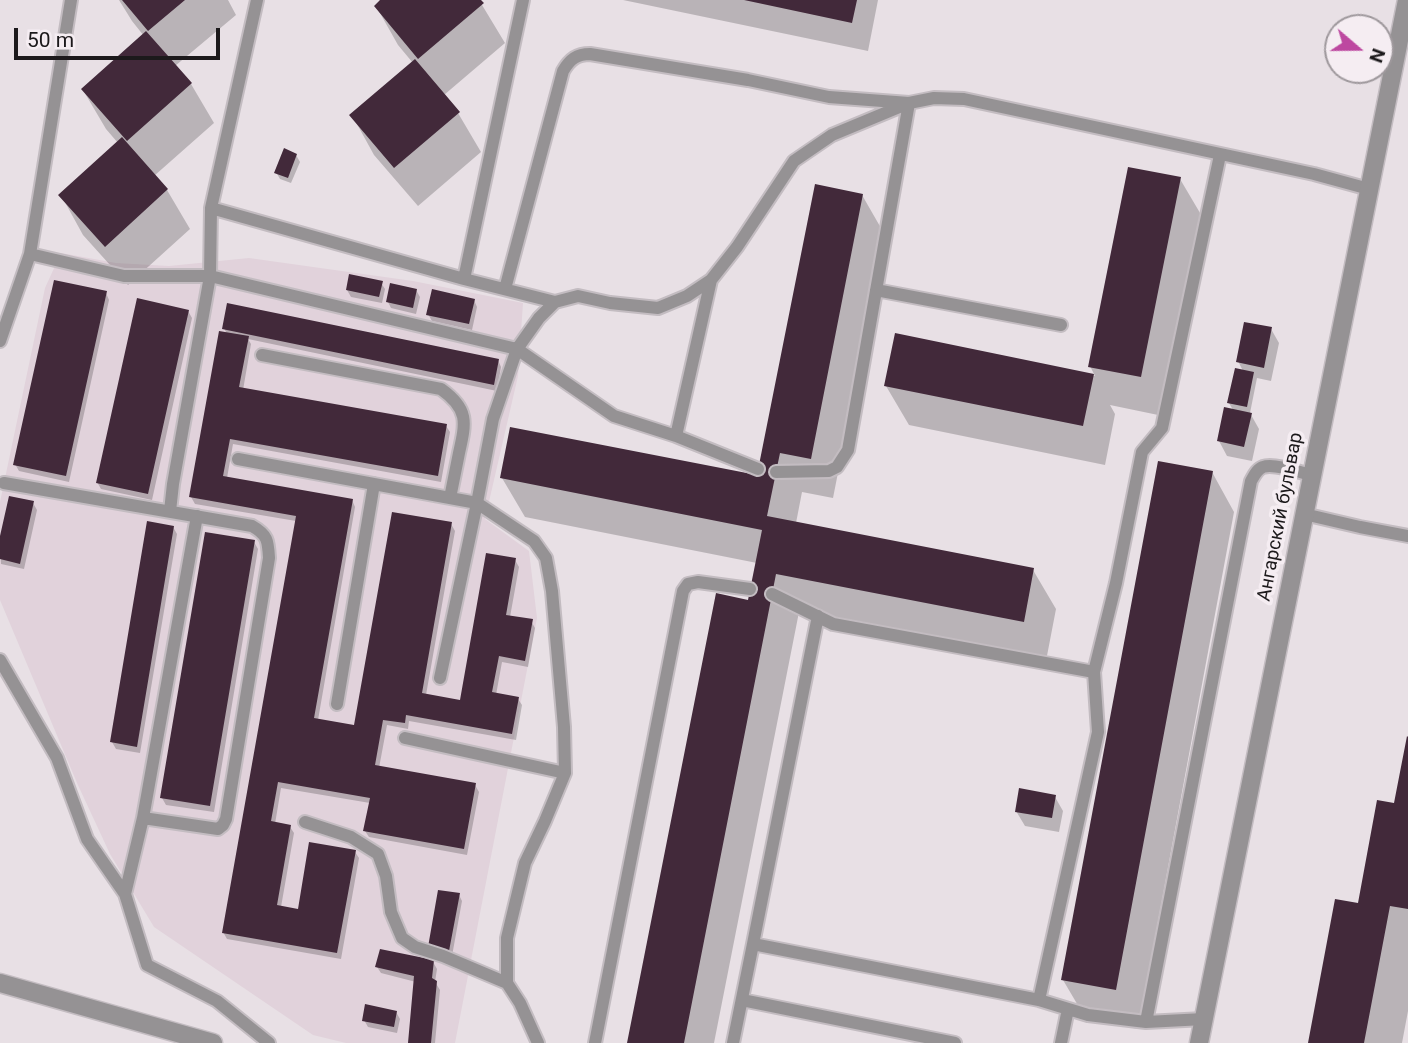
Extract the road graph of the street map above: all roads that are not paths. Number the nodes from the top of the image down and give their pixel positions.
1 (71, 0) edge
2 (257, 0) edge
3 (523, 0) edge
4 (1407, 0) edge
5 (909, 103) junction
6 (1220, 155) junction
7 (1369, 189) junction
8 (211, 208) junction
9 (30, 254) junction
10 (210, 276) junction
11 (464, 279) junction
12 (711, 280) junction
13 (505, 289) junction
14 (876, 290) junction
15 (555, 302) junction
16 (1061, 325) dead end
17 (0, 341) edge
18 (517, 349) junction
19 (262, 355) dead end
20 (676, 436) junction
21 (238, 459) dead end
22 (758, 469) dead end
23 (776, 472) dead end
24 (1311, 475) junction
25 (4, 483) dead end
26 (374, 484) junction
27 (450, 498) junction
28 (477, 503) junction
29 (170, 511) junction
30 (1304, 514) junction
31 (197, 516) junction
32 (1408, 536) edge
33 (751, 589) dead end
34 (772, 594) dead end
35 (818, 616) junction
36 (0, 660) edge
37 (1094, 672) junction
38 (440, 678) dead end
39 (337, 704) dead end
40 (405, 738) dead end
41 (565, 773) junction
42 (143, 818) junction
43 (304, 822) dead end
44 (125, 894) junction
45 (753, 944) junction
46 (0, 983) edge
47 (507, 983) junction
48 (742, 1000) junction
49 (1039, 1000) junction
50 (1068, 1009) junction
51 (1203, 1019) junction
52 (1146, 1022) junction
53 (213, 1043) edge
54 (269, 1043) edge
55 (538, 1043) edge
56 (596, 1043) edge
57 (733, 1043) edge
58 (954, 1043) edge
59 (1061, 1043) edge
60 (1199, 1043) edge

1 - 9 lane
2 - 8 lane
3 - 11 lane
4 - 7 street, Ангарский бульвар
5 - 6 lane
5 - 12 lane
5 - 13 lane
5 - 14 lane
6 - 7 lane
6 - 37 lane
7 - 24 street, Ангарский бульвар
8 - 10 lane
8 - 11 lane
9 - 10 lane
9 - 17 lane
10 - 18 lane
10 - 29 lane
11 - 13 lane
12 - 15 lane
12 - 20 lane
13 - 15 lane
14 - 16 lane
14 - 23 lane
15 - 18 lane
18 - 20 lane
18 - 28 lane
19 - 27 lane
20 - 22 lane
21 - 26 lane
24 - 30 street, Ангарский бульвар
24 - 52 lane
25 - 29 lane
26 - 27 lane
26 - 39 lane
27 - 28 lane
28 - 38 lane
28 - 41 lane
29 - 31 lane
30 - 32 lane
30 - 51 street, Ангарский бульвар
31 - 42 lane
31 - 42 lane
33 - 56 lane
34 - 35 lane
35 - 37 lane
35 - 45 lane
36 - 44 lane
37 - 49 lane
40 - 41 lane
41 - 47 lane
42 - 44 lane
43 - 47 lane
44 - 54 lane
45 - 48 lane
45 - 49 lane
46 - 53 street
47 - 55 lane
48 - 57 lane
48 - 58 lane
49 - 50 lane
50 - 52 lane
50 - 59 lane
51 - 52 lane
51 - 60 street, Ангарский бульвар

